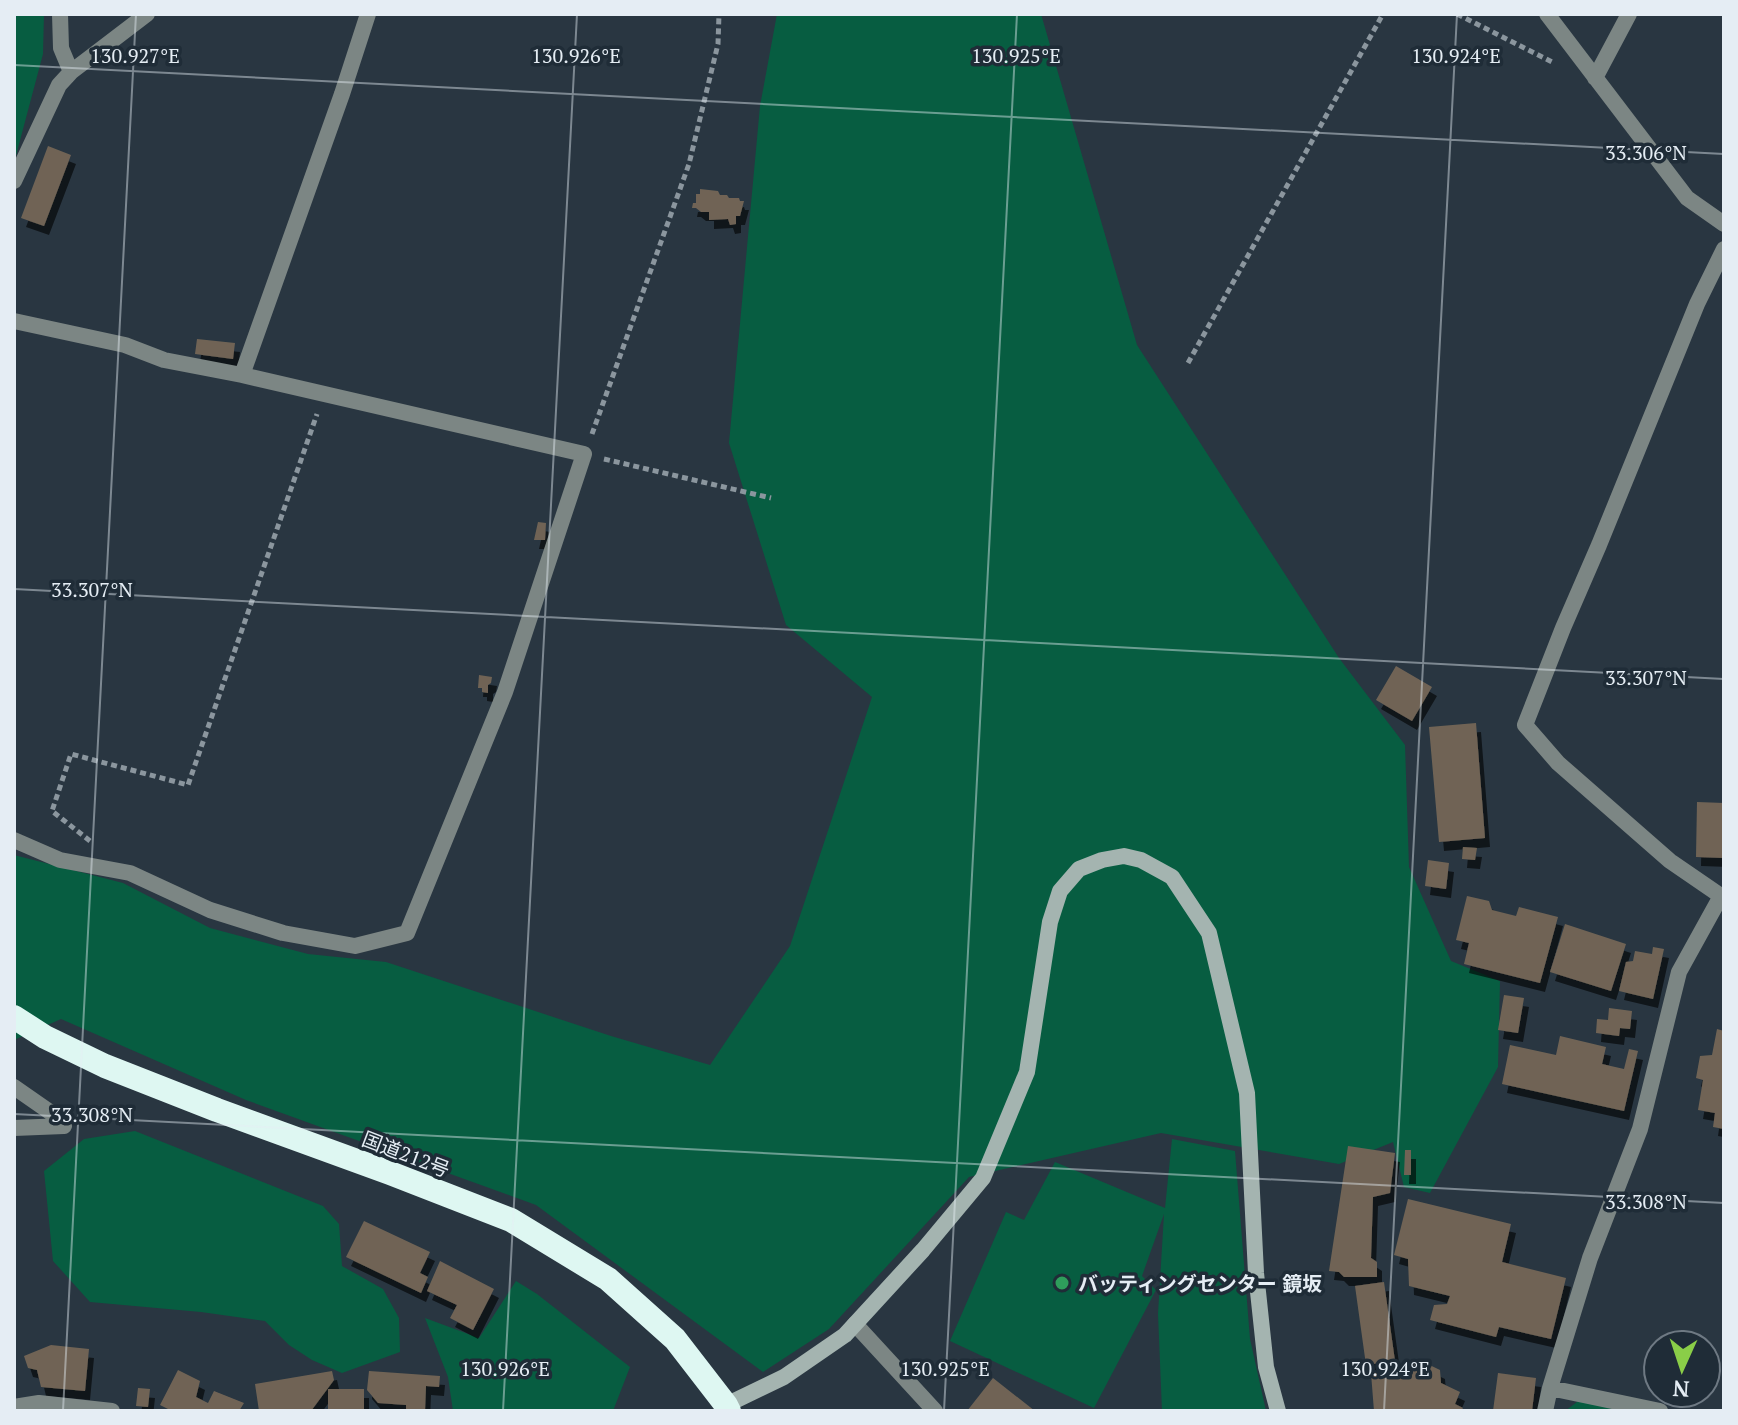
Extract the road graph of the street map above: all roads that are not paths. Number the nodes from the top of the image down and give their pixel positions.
1 (60, 14) edge
2 (147, 14) edge
3 (368, 14) edge
4 (1547, 14) edge
5 (1629, 14) edge
6 (71, 72) junction
7 (1590, 72) junction
8 (14, 181) edge
9 (1724, 224) edge
10 (1724, 249) edge
11 (14, 321) edge
12 (242, 375) junction
13 (14, 840) edge
14 (1722, 896) edge
15 (14, 1017) edge
16 (14, 1087) edge
17 (14, 1128) edge
18 (855, 1324) junction
19 (1550, 1388) junction
20 (14, 1407) edge
21 (721, 1409) edge
22 (112, 1411) edge
23 (935, 1411) edge
24 (1278, 1411) edge
25 (1545, 1411) edge
26 (1660, 1411) edge

1 - 6 street
2 - 6 street
3 - 12 street
4 - 7 street
5 - 7 street
6 - 8 street
7 - 9 street
10 - 14 street
11 - 12 street
12 - 13 street
14 - 19 street
15 - 21 highway, 国道212号
16 - 17 street
18 - 21 street
18 - 23 street
18 - 24 street
19 - 25 street
19 - 26 street
20 - 22 street

